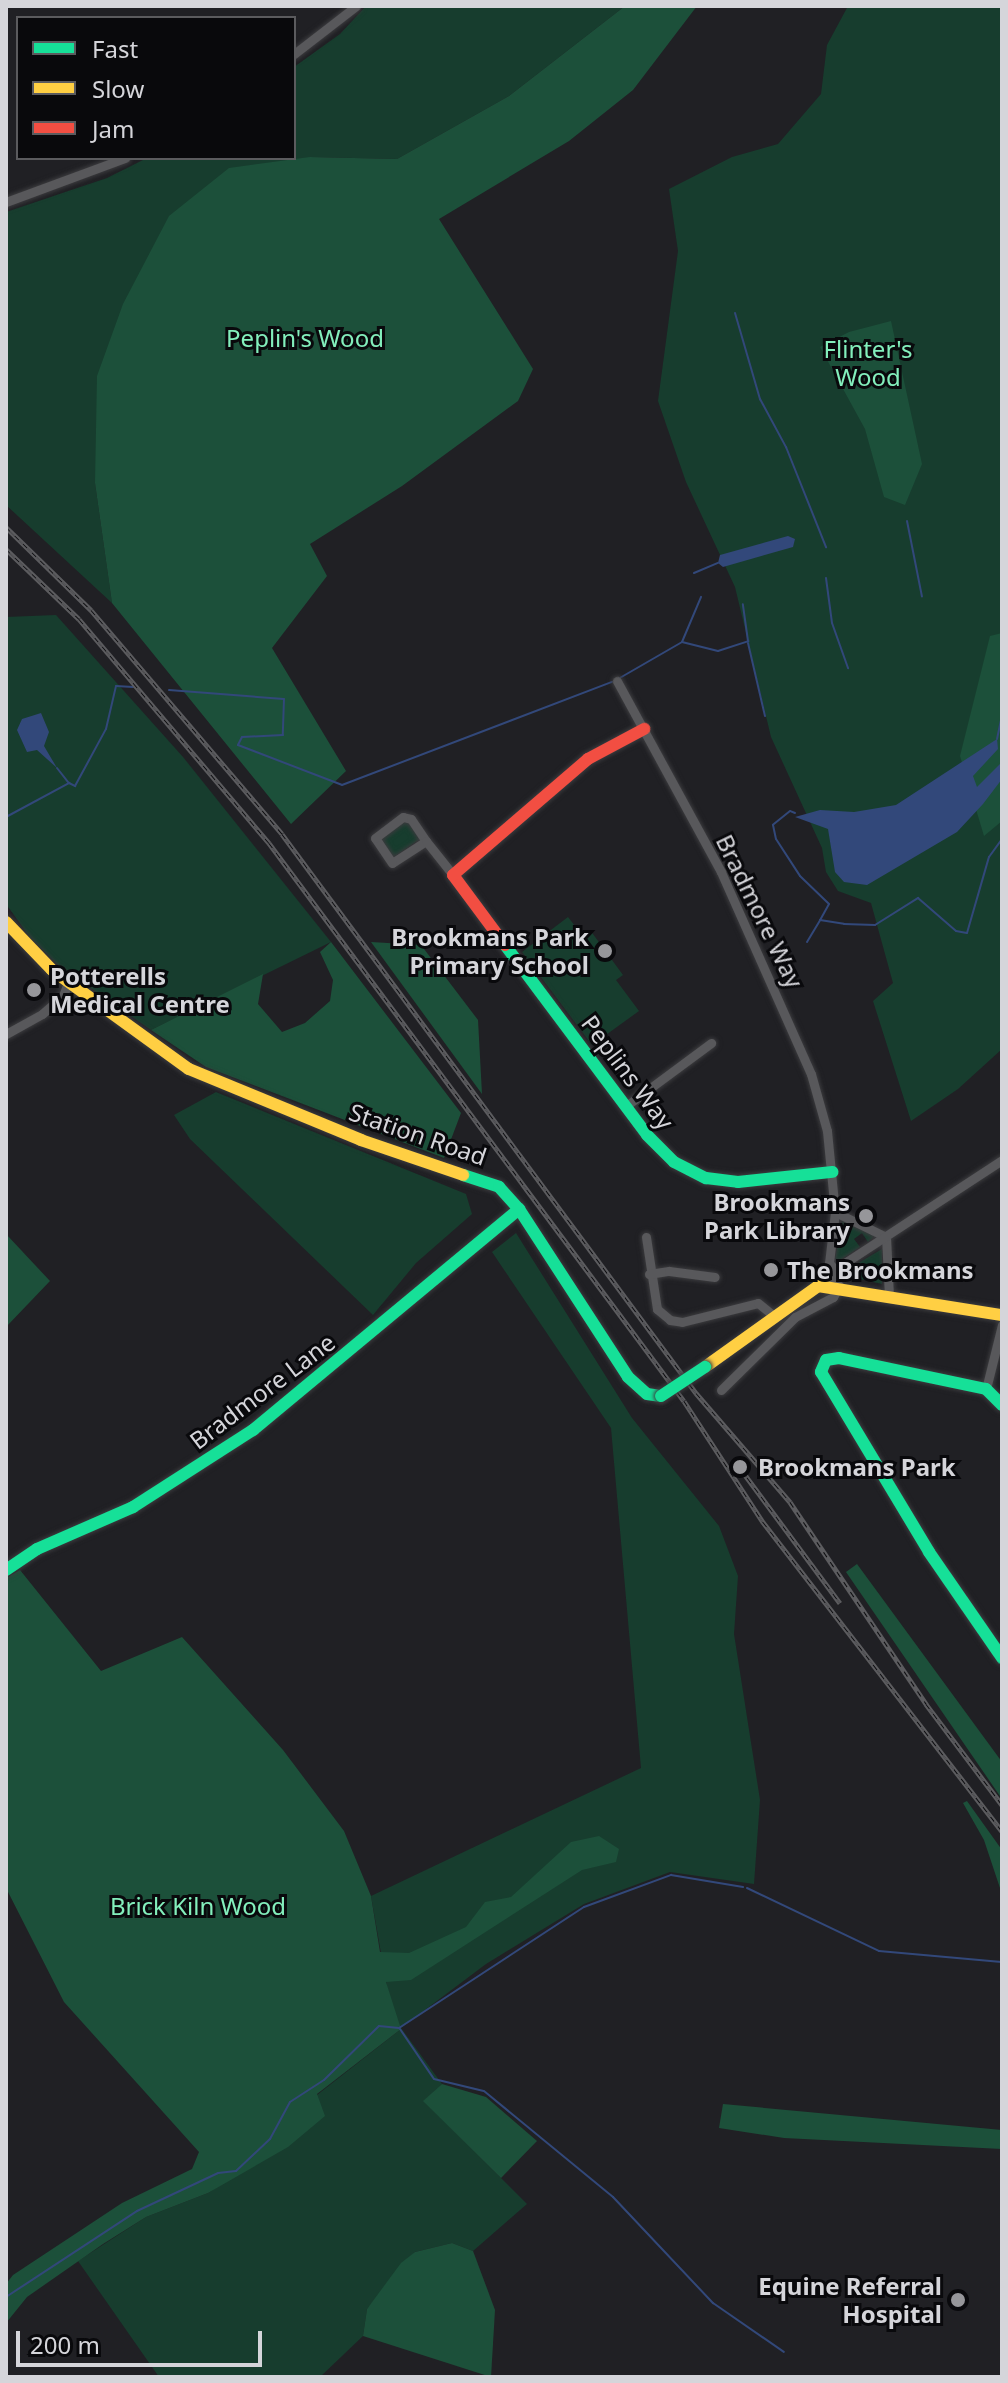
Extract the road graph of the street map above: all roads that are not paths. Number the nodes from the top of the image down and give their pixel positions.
1 (356, 6) edge
2 (296, 52) edge
3 (120, 160) edge
4 (6, 202) edge
5 (617, 681) dead end
6 (644, 729) junction
7 (426, 841) junction
8 (453, 875) junction
9 (6, 922) edge
10 (68, 982) junction
11 (6, 1034) edge
12 (711, 1043) dead end
13 (626, 1106) junction
14 (1002, 1160) edge
15 (832, 1172) junction
16 (519, 1209) junction
17 (835, 1212) junction
18 (646, 1237) dead end
19 (886, 1237) junction
20 (835, 1270) junction
21 (649, 1274) junction
22 (715, 1277) dead end
23 (836, 1285) junction
24 (889, 1296) junction
25 (792, 1310) junction
26 (773, 1315) junction
27 (1002, 1315) edge
28 (1002, 1325) edge
29 (986, 1389) junction
30 (721, 1390) dead end
31 (1002, 1405) edge
32 (6, 1570) edge
33 (1002, 1658) edge

1 - 2 street
3 - 4 street
5 - 6 street, Bradmore Way
6 - 8 street
6 - 15 street, Bradmore Way
7 - 7 street, Peplins Way
7 - 8 street, Peplins Way
8 - 13 street, Peplins Way
9 - 10 street, Station Road
10 - 11 street
10 - 16 street, Station Road
12 - 13 street
13 - 15 street, Peplins Way
14 - 19 street
15 - 17 street, Bradmore Way
16 - 26 street, Station Road, bridge
16 - 32 street, Bradmore Lane
17 - 19 street
17 - 20 street, Bradmore Way
18 - 21 street
19 - 20 street
19 - 24 street
20 - 23 street, Bradmore Way
21 - 22 street
21 - 26 street
23 - 24 street
23 - 25 street, Station Road
24 - 27 street
25 - 26 street, Station Road
25 - 30 street
28 - 29 street
29 - 31 street
29 - 33 street

